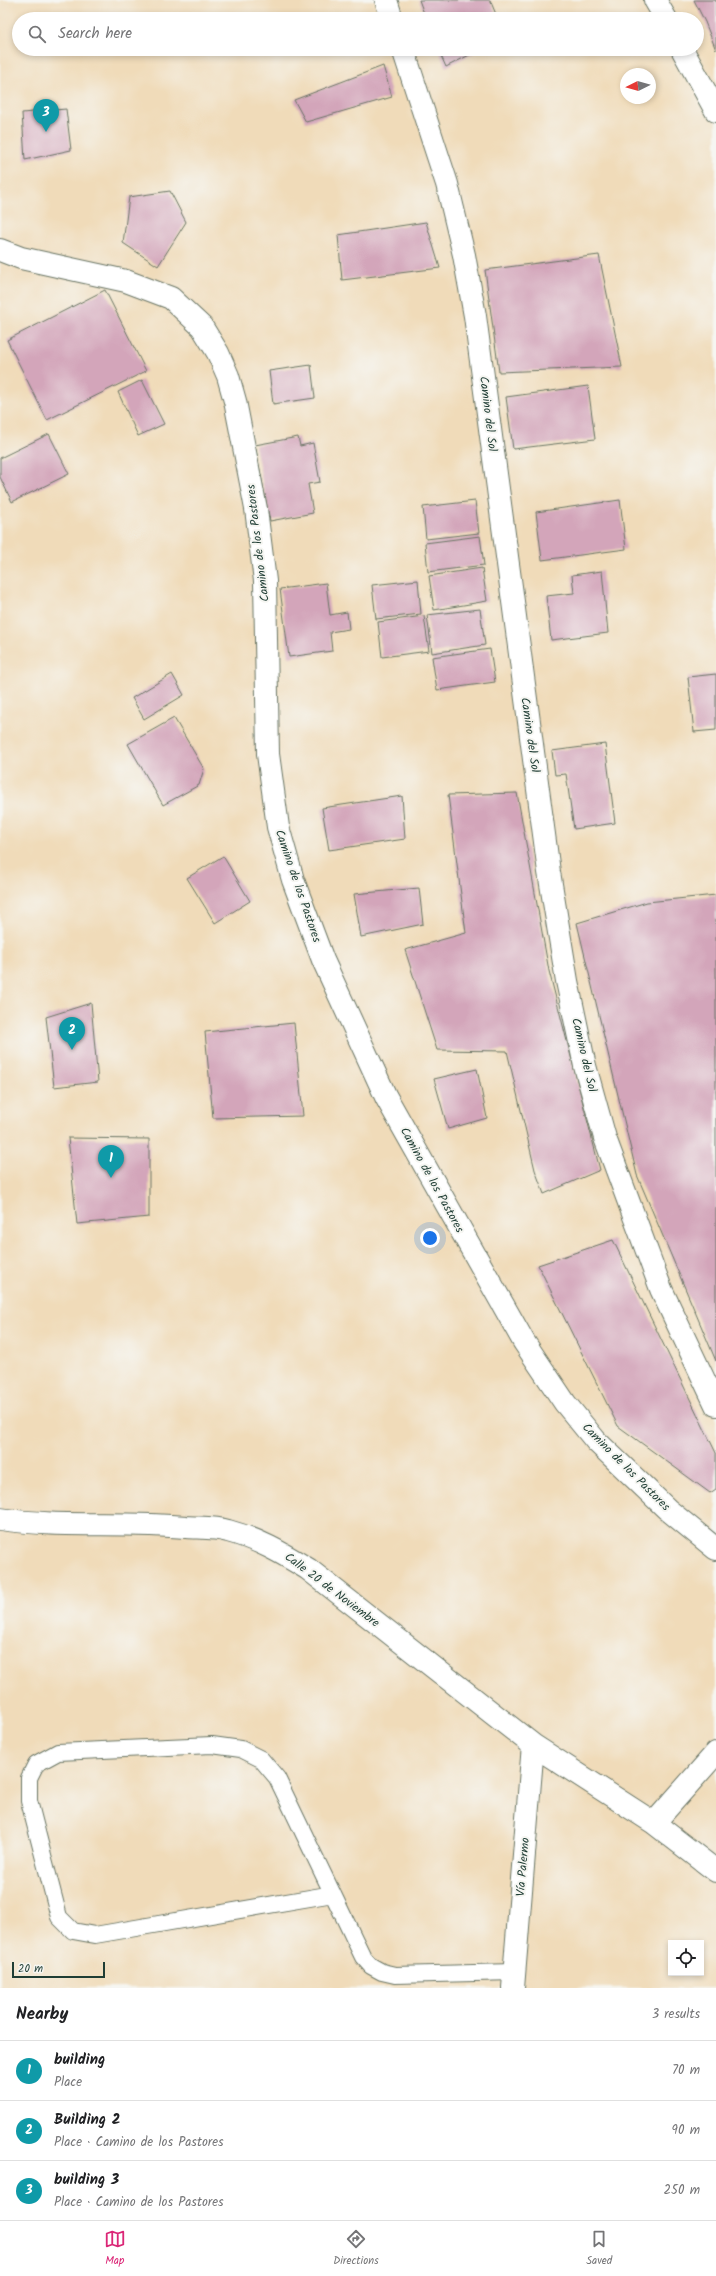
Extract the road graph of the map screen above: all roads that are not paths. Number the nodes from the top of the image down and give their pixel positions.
1 (386, 0) edge
2 (655, 0) edge
3 (390, 12) edge
4 (662, 12) edge
5 (405, 56) edge
6 (686, 56) edge
7 (716, 111) edge
8 (0, 250) edge
9 (716, 1405) edge
10 (0, 1519) edge
11 (716, 1549) edge
12 (533, 1745) junction
13 (716, 1753) edge
14 (654, 1823) junction
15 (716, 1871) edge
16 (333, 1894) junction
17 (513, 1980) edge

1 - 3 street
2 - 4 street
5 - 9 street, Camino del Sol
6 - 7 street
8 - 11 street, Camino de los Pastores
10 - 12 street, Calle 20 de Noviembre
12 - 14 street, Calle 20 de Noviembre
12 - 17 street, Vía Palermo
13 - 14 street
14 - 15 street, Calle 20 de Noviembre
16 - 16 lane
16 - 17 lane

